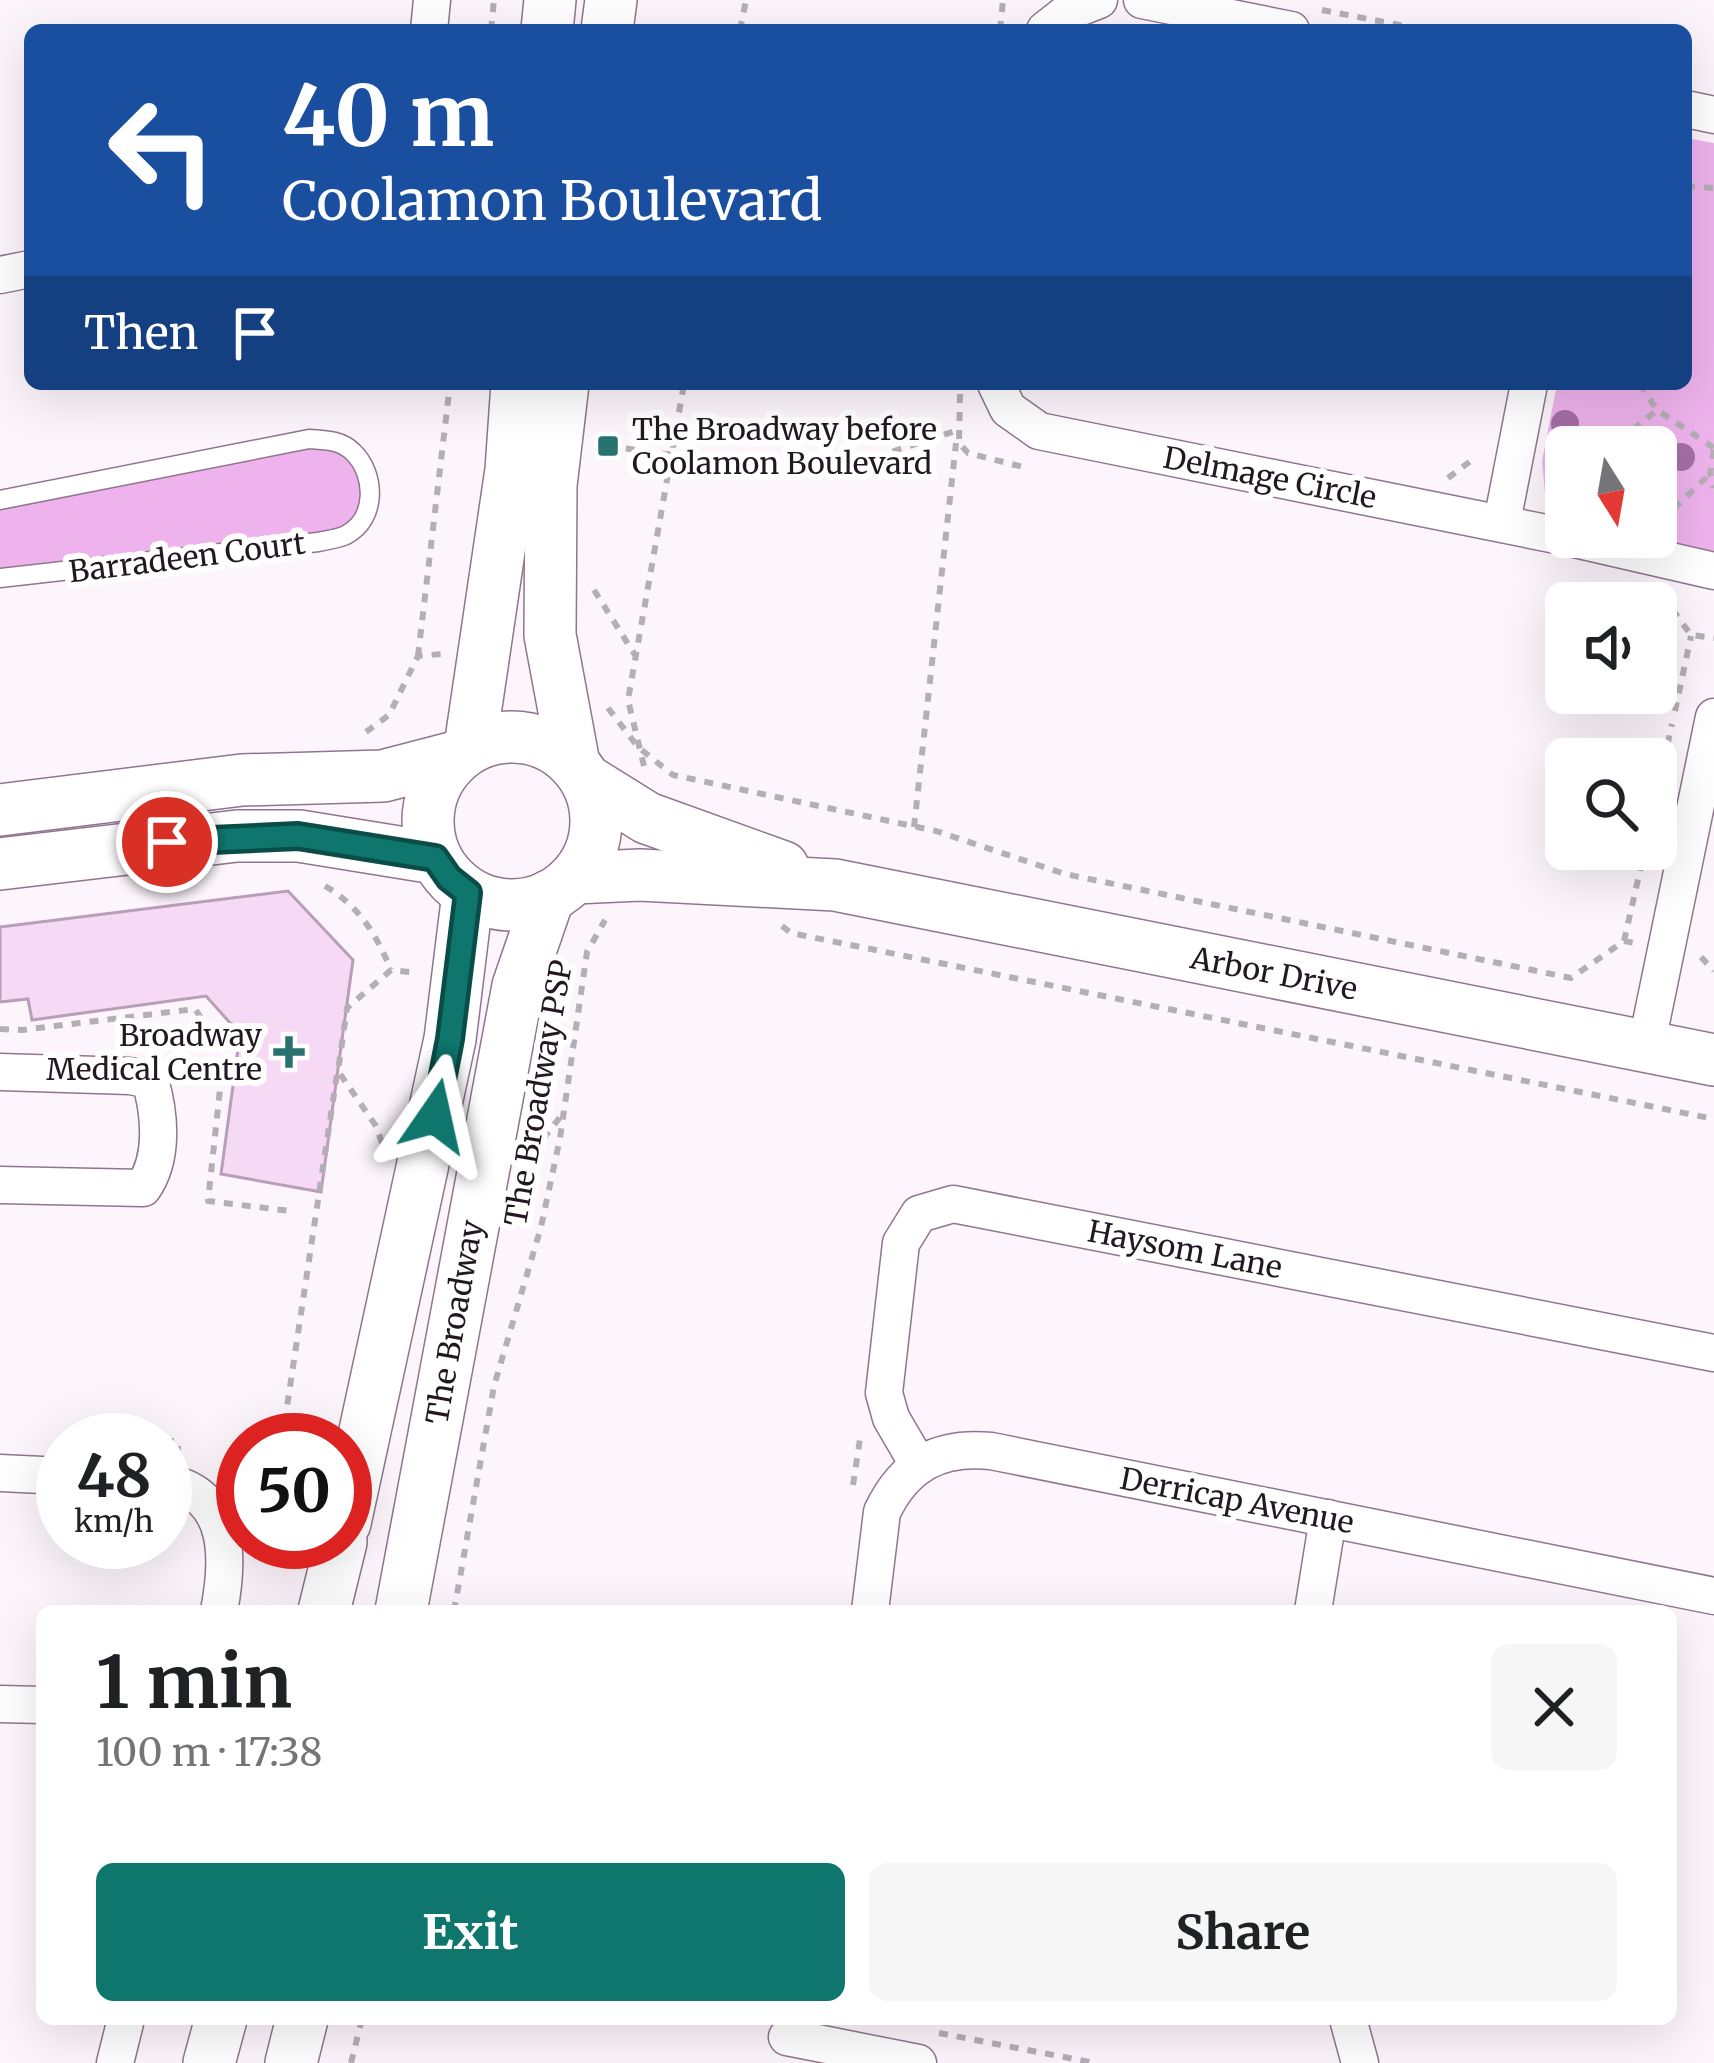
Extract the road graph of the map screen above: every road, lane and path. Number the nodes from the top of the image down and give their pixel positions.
1 (1142, 0) edge
2 (1303, 19) edge
3 (1358, 24) edge
4 (449, 390) edge
5 (517, 390) edge
6 (562, 390) edge
7 (684, 390) edge
8 (999, 390) edge
9 (1527, 390) edge
10 (1644, 390) edge
11 (1657, 410) junction
12 (1637, 426) edge
13 (608, 446) dead end
14 (1714, 449) edge
15 (1483, 453) dead end
16 (674, 455) junction
17 (1714, 488) edge
18 (0, 500) edge
19 (1441, 510) junction
20 (1502, 522) junction
21 (1545, 532) edge
22 (1657, 558) edge
23 (1714, 571) edge
24 (0, 578) edge
25 (418, 656) dead end
26 (1714, 717) edge
27 (638, 747) junction
28 (463, 752) junction
29 (580, 772) junction
30 (0, 810) edge
31 (647, 818) junction
32 (914, 826) junction
33 (0, 864) edge
34 (1640, 870) edge
35 (640, 875) junction
36 (452, 876) junction
37 (835, 885) junction
38 (561, 887) junction
39 (778, 923) dead end
40 (1624, 941) junction
41 (1666, 950) junction
42 (1714, 971) edge
43 (1646, 1047) junction
44 (1714, 1060) edge
45 (338, 1071) dead end
46 (0, 1072) edge
47 (1714, 1119) edge
48 (0, 1185) edge
49 (1714, 1353) edge
50 (286, 1413) edge
51 (369, 1413) edge
52 (919, 1466) junction
53 (0, 1473) edge
54 (36, 1475) edge
55 (192, 1493) edge
56 (1328, 1518) junction
57 (335, 1569) edge
58 (1714, 1596) edge
59 (221, 1605) edge
60 (326, 1605) edge
61 (402, 1605) edge
62 (455, 1605) edge
63 (870, 1605) edge
64 (1314, 1605) edge
65 (0, 1704) edge
66 (36, 1706) edge
67 (125, 2025) edge
68 (218, 2025) edge
69 (300, 2025) edge
70 (360, 2025) edge
71 (1350, 2025) edge
72 (786, 2040) edge
73 (926, 2048) edge
74 (115, 2063) edge
75 (209, 2063) edge
76 (291, 2063) edge
77 (351, 2063) edge
78 (1095, 2063) edge
79 (1360, 2063) edge

1 - 2 street
2 - 3 path
4 - 25 path
5 - 28 main road
6 - 29 main road
7 - 16 path
8 - 19 street, Delmage Circle
9 - 20 street
10 - 11 path
11 - 12 path
11 - 14 path
13 - 16 path
14 - 17 path
15 - 19 path
16 - 27 path
16 - 32 path
18 - 24 lane, Barradeen Court
19 - 20 street, Delmage Circle
20 - 21 street, Delmage Circle
22 - 23 street, Delmage Circle
26 - 41 street
27 - 31 path
27 - 32 path
28 - 29 main road
28 - 30 main road
28 - 36 main road
29 - 31 main road
29 - 38 main road
31 - 37 main road
32 - 40 path
33 - 36 main road
34 - 40 path
35 - 37 main road
35 - 38 main road
35 - 62 path, The Broadway PSP
36 - 38 main road
36 - 51 main road, The Broadway
37 - 43 main road, Arbor Drive
38 - 61 main road, The Broadway
39 - 47 path
40 - 41 path
41 - 42 path
41 - 43 street
43 - 44 main road, Arbor Drive
45 - 50 path
46 - 48 street
49 - 52 street, Haysom Lane
52 - 56 street, Derricap Avenue
52 - 63 street
53 - 54 street
55 - 59 street
56 - 58 street, Derricap Avenue
56 - 64 street
57 - 60 main road
65 - 66 street
67 - 74 street
68 - 75 main road
69 - 76 main road
70 - 77 path
71 - 79 street
72 - 73 street
73 - 78 path

